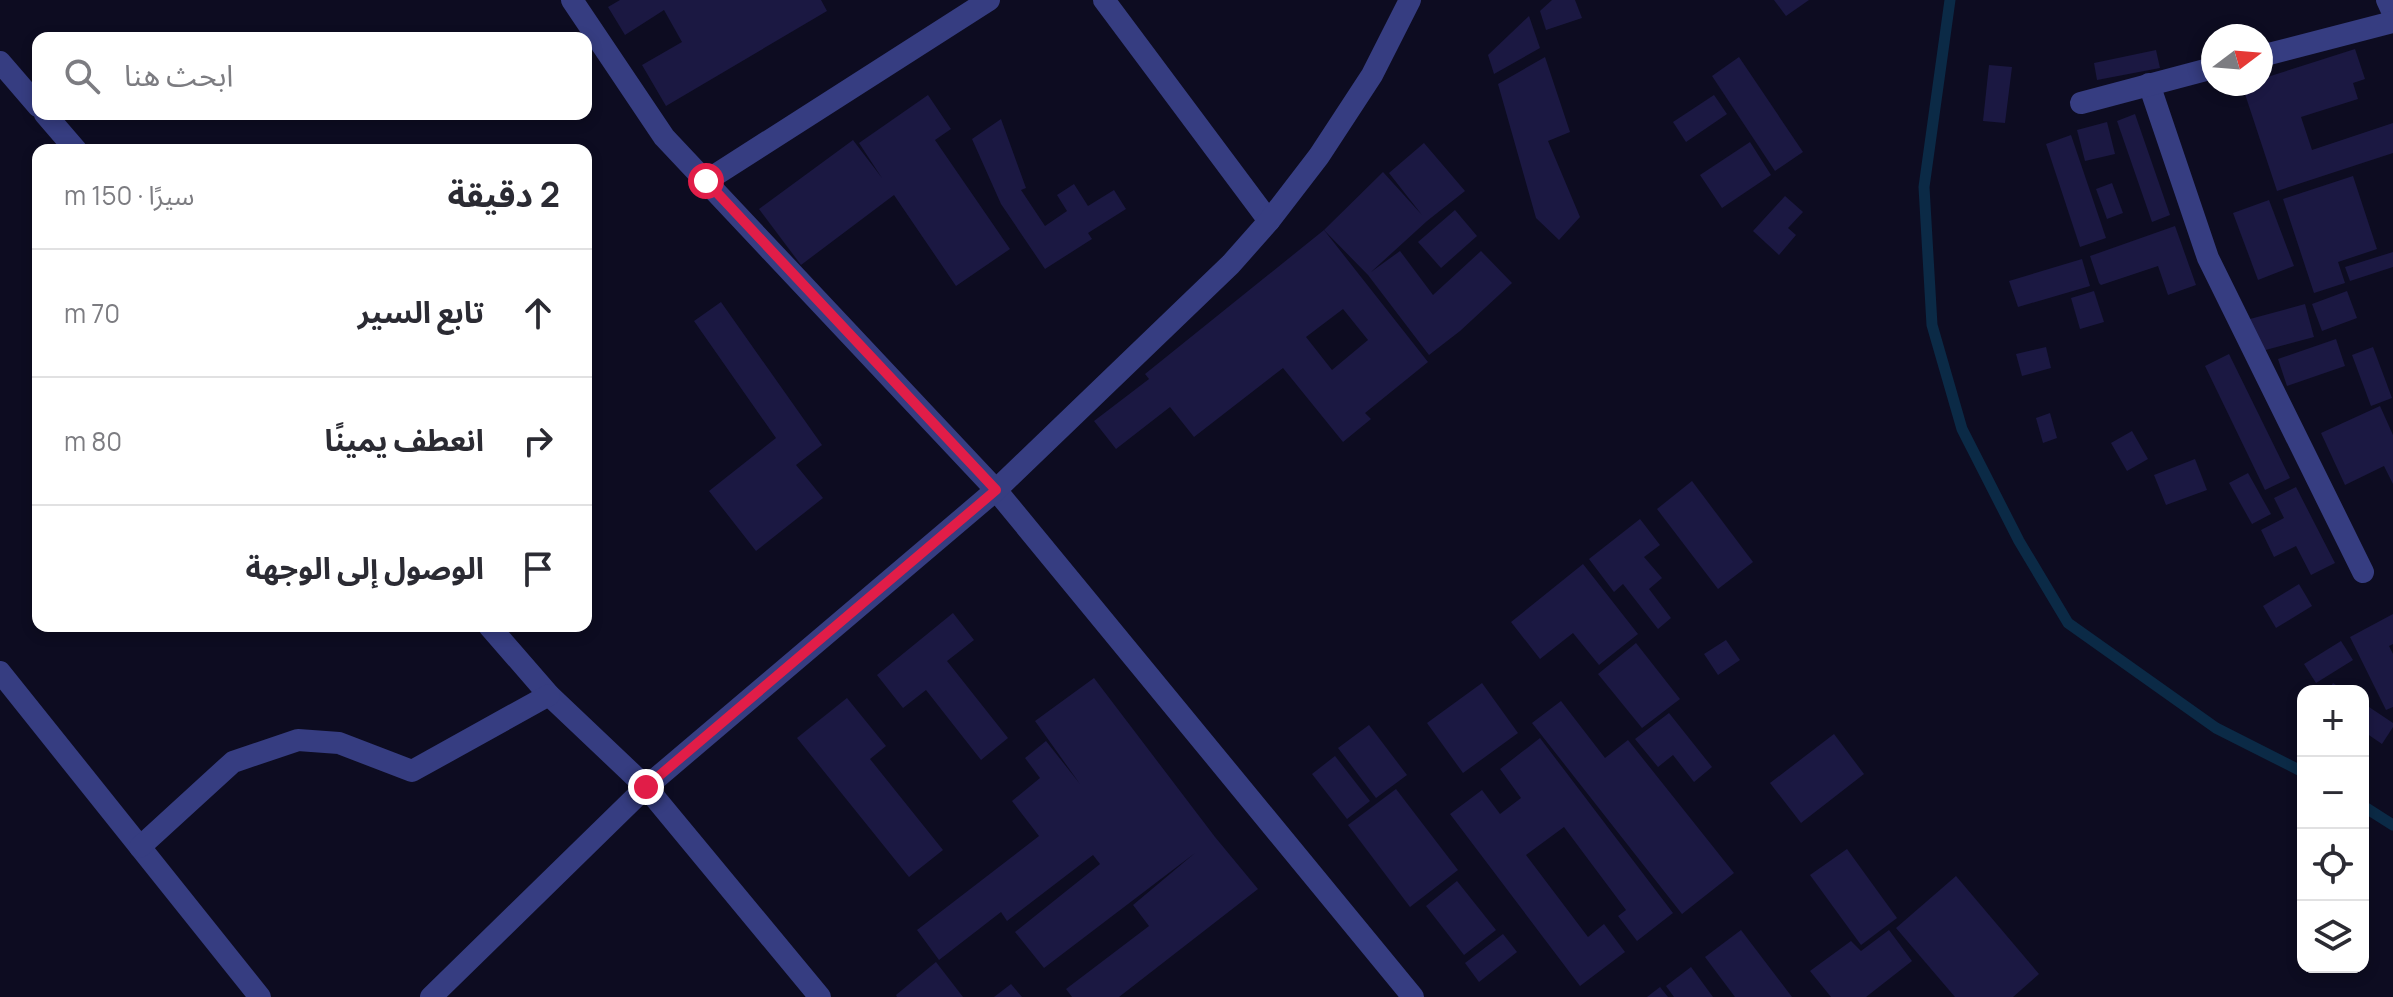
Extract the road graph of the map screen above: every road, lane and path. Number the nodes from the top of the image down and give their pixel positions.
1 (572, 0) edge
2 (989, 0) edge
3 (1104, 0) edge
4 (1410, 0) edge
5 (2387, 0) edge
6 (2393, 13) edge
7 (2393, 22) edge
8 (2273, 53) edge
9 (0, 62) edge
10 (2201, 71) edge
11 (2149, 84) junction
12 (32, 99) edge
13 (2081, 103) dead end
14 (50, 120) edge
15 (71, 144) edge
16 (706, 181) junction
17 (1269, 221) junction
18 (996, 490) junction
19 (2363, 572) dead end
20 (494, 632) edge
21 (0, 672) edge
22 (549, 695) junction
23 (646, 787) junction
24 (140, 847) junction
25 (260, 997) edge
26 (431, 997) edge
27 (820, 997) edge
28 (1413, 997) edge

1 - 16 street
2 - 16 street
3 - 17 street
4 - 17 street
5 - 6 street
7 - 8 street
9 - 12 street
10 - 11 street
11 - 13 street
11 - 19 street
14 - 15 street
16 - 18 street
17 - 18 street
18 - 23 street
18 - 28 street
20 - 22 street
21 - 24 street
22 - 23 street
22 - 24 street
23 - 26 street
23 - 27 street
24 - 25 street

